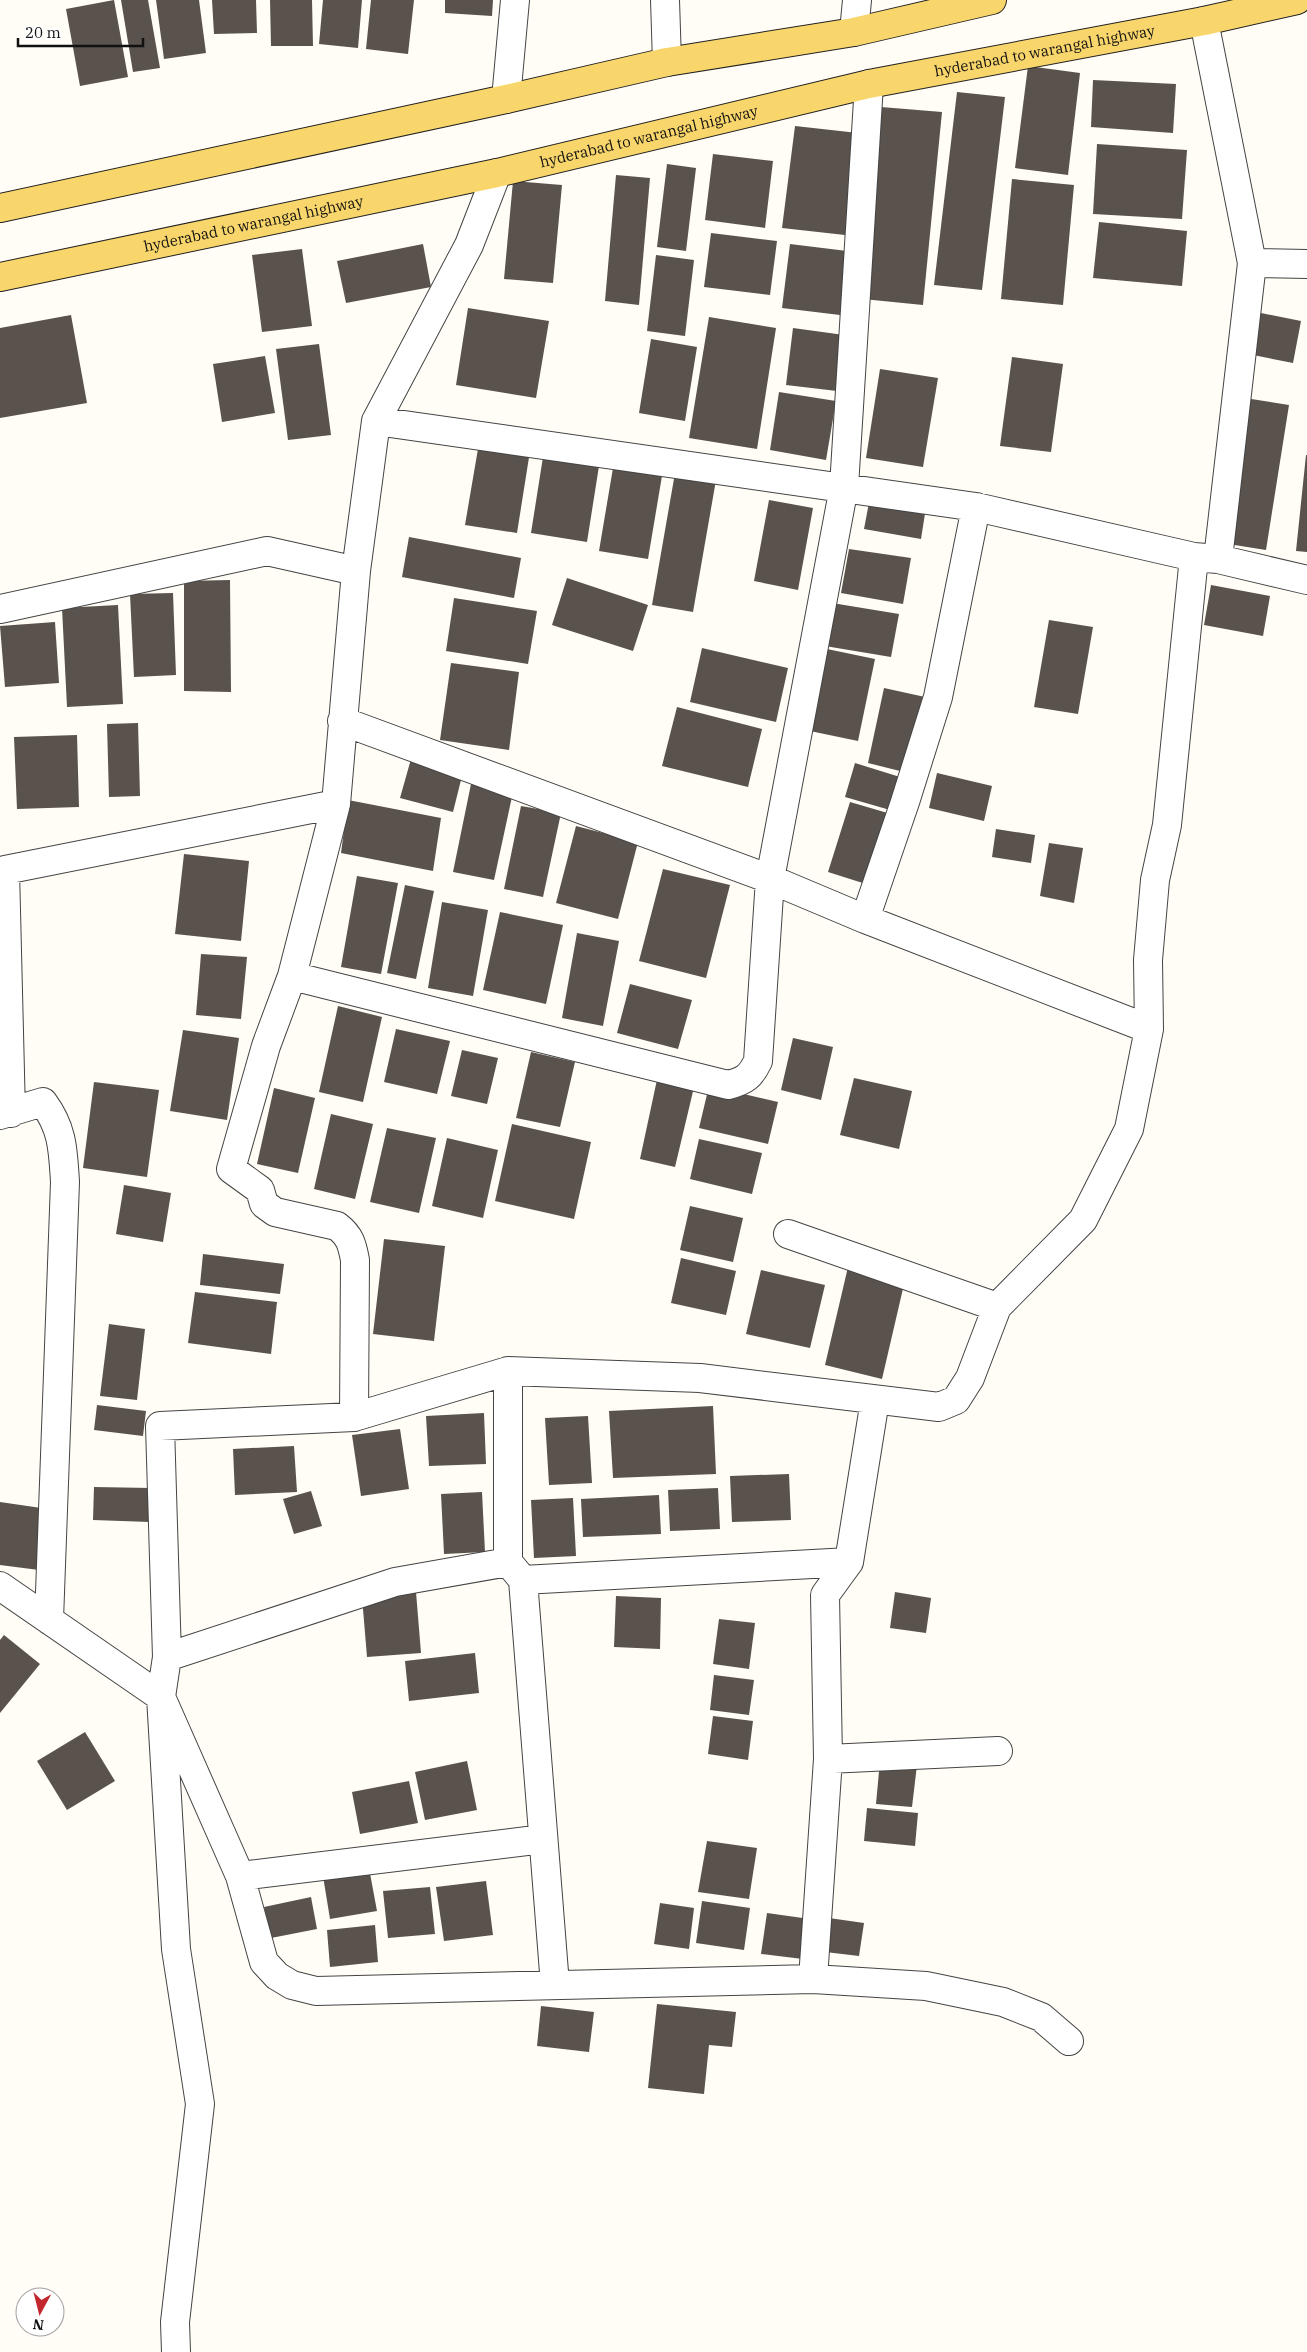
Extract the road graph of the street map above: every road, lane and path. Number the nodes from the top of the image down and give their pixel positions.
1 (515, 0) edge
2 (665, 0) edge
3 (857, 0) edge
4 (992, 0) edge
5 (1297, 0) edge
6 (1204, 21) junction
7 (854, 32) junction
8 (667, 62) junction
9 (869, 84) junction
10 (506, 99) junction
11 (497, 173) junction
12 (0, 208) edge
13 (1252, 263) junction
14 (1307, 264) edge
15 (0, 277) edge
16 (376, 421) junction
17 (844, 487) junction
18 (976, 507) junction
19 (1206, 558) junction
20 (356, 571) junction
21 (1307, 580) edge
22 (0, 609) edge
23 (342, 721) junction
24 (336, 804) junction
25 (3, 871) edge
26 (770, 879) junction
27 (865, 919) junction
28 (292, 976) junction
29 (1150, 1029) junction
30 (5, 1114) edge
31 (788, 1234) dead end
32 (997, 1307) junction
33 (508, 1371) junction
34 (875, 1400) junction
35 (354, 1417) junction
36 (849, 1562) junction
37 (515, 1571) junction
38 (0, 1586) edge
39 (49, 1620) junction
40 (168, 1657) junction
41 (161, 1697) junction
42 (998, 1751) dead end
43 (828, 1759) junction
44 (543, 1839) junction
45 (240, 1876) junction
46 (814, 1979) junction
47 (555, 1985) junction
48 (1069, 2041) dead end
49 (176, 2352) edge

1 - 10 street
2 - 8 street
3 - 7 street
4 - 7 main road
5 - 6 main road, hyderabad to warangal highway
6 - 9 main road, hyderabad to warangal highway
6 - 13 street
7 - 8 main road
8 - 10 main road
9 - 11 main road, hyderabad to warangal highway
9 - 17 street
10 - 12 main road
11 - 15 main road, hyderabad to warangal highway
11 - 16 street
13 - 14 street
13 - 19 street
16 - 17 street
16 - 20 street
17 - 18 street
17 - 26 street
18 - 19 street
18 - 27 street
19 - 21 street
19 - 29 street
20 - 22 street
20 - 23 street
23 - 24 street
23 - 26 street
24 - 25 street
24 - 28 street
25 - 30 street
26 - 27 street
26 - 28 street
27 - 29 street
28 - 35 street
29 - 32 street
30 - 39 street
31 - 32 street
32 - 34 street
33 - 34 street
33 - 35 street
33 - 37 street
34 - 36 street
35 - 40 street
36 - 37 street
36 - 43 street
37 - 40 street
37 - 44 street
38 - 39 street
39 - 41 street
40 - 41 street
41 - 45 street
41 - 49 street
42 - 43 street
43 - 46 street
44 - 45 street
44 - 47 street
45 - 47 street
46 - 47 street
46 - 48 street

